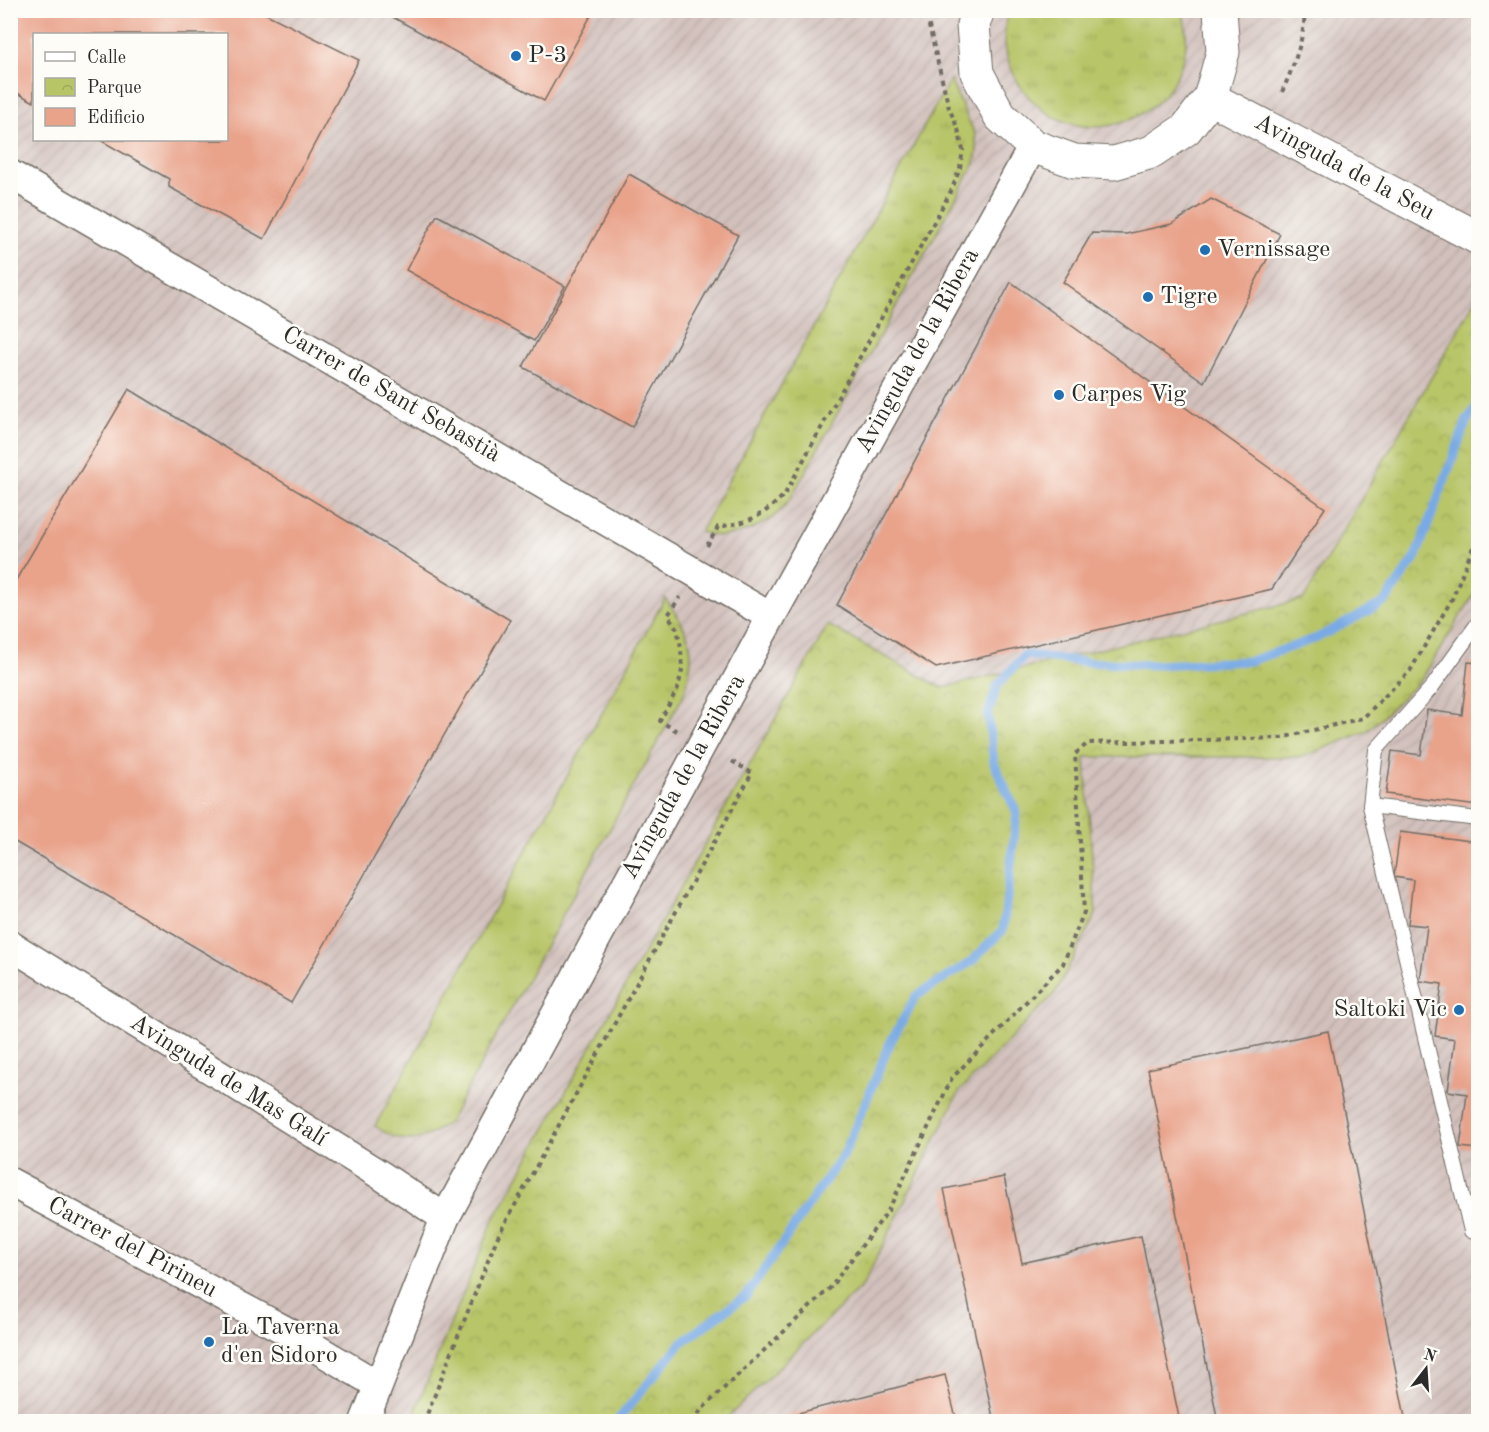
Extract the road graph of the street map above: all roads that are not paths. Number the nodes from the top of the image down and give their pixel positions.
1 (978, 10) edge
2 (1220, 10) edge
3 (1210, 98) junction
4 (1033, 146) junction
5 (10, 174) edge
6 (1479, 238) edge
7 (771, 617) junction
8 (1479, 623) edge
9 (1370, 806) junction
10 (1479, 819) edge
11 (10, 945) edge
12 (10, 1182) edge
13 (444, 1218) junction
14 (1479, 1233) edge
15 (378, 1385) junction
16 (364, 1422) edge

1 - 4 street
2 - 3 street
3 - 4 street
3 - 6 street, Avinguda de la Seu
4 - 7 street, Avinguda de la Ribera
5 - 7 street, Carrer de Sant Sebastià
7 - 13 street, Avinguda de la Ribera
8 - 9 lane
9 - 10 lane
9 - 14 lane
11 - 13 street, Avinguda de Mas Galí
12 - 15 street, Carrer del Pirineu
13 - 15 street, Avinguda de la Ribera
15 - 16 street, Avinguda de la Ribera

